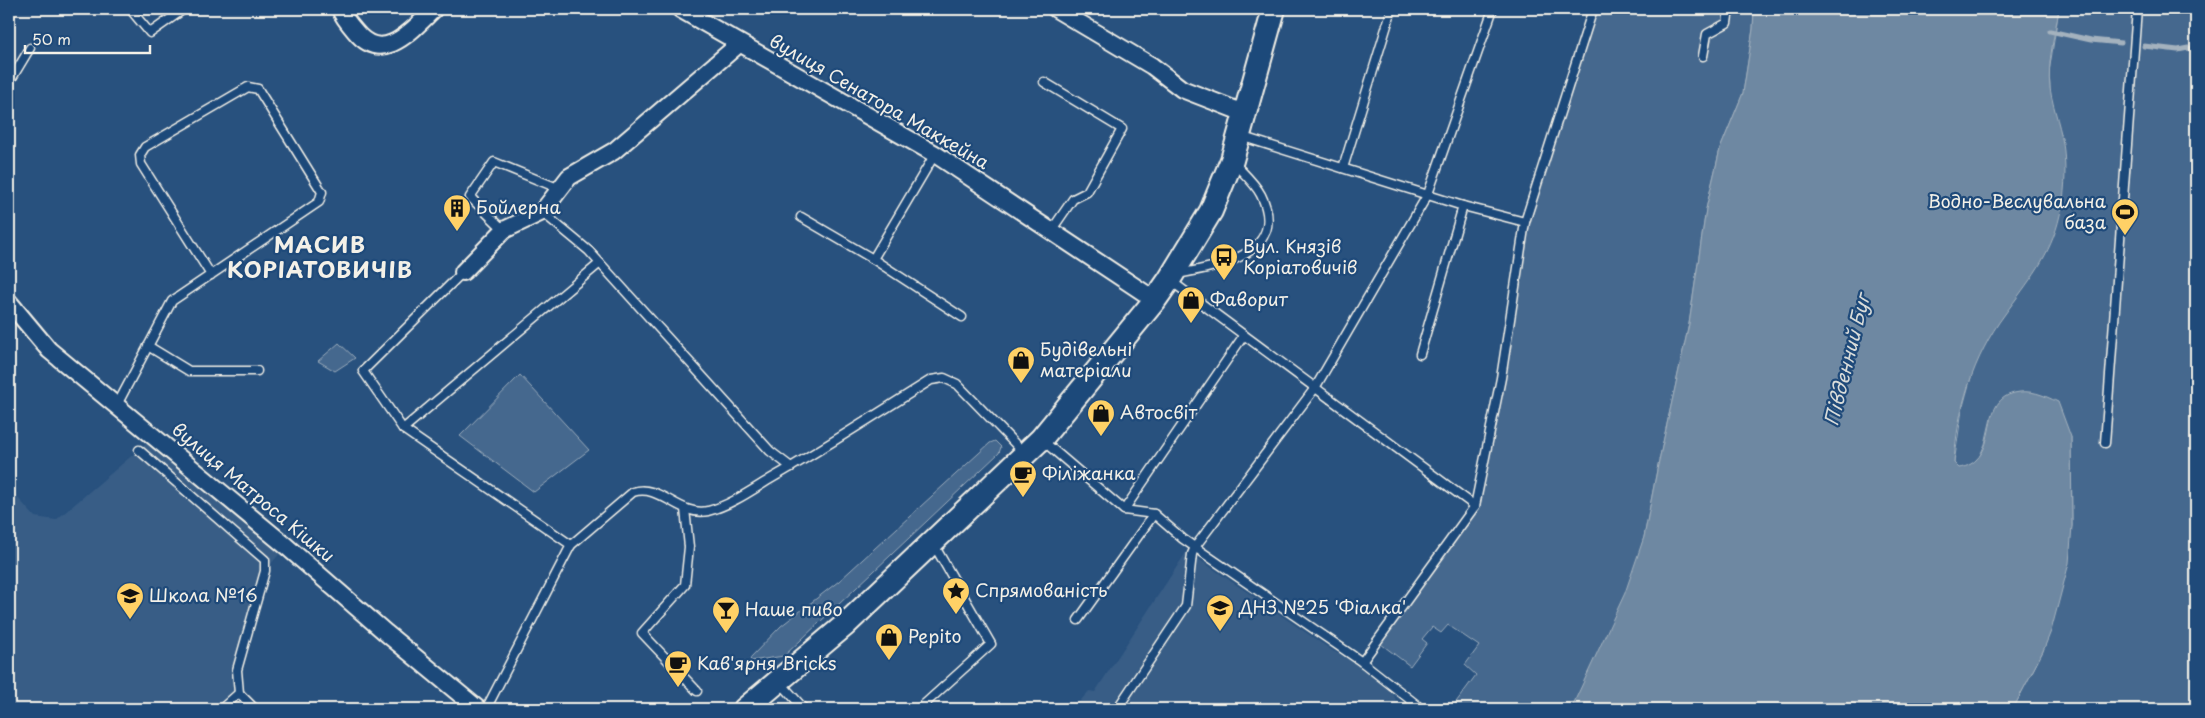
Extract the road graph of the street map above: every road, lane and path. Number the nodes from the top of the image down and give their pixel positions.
1 (130, 9) edge
2 (184, 9) edge
3 (340, 9) edge
4 (434, 9) edge
5 (680, 9) edge
6 (1056, 9) edge
7 (1274, 9) edge
8 (1392, 9) edge
9 (1493, 9) edge
10 (1593, 9) edge
11 (1729, 9) edge
12 (2137, 9) edge
13 (739, 44) junction
14 (30, 48) dead end
15 (1702, 56) dead end
16 (1044, 82) dead end
17 (9, 83) edge
18 (1244, 113) junction
19 (1238, 136) junction
20 (935, 154) junction
21 (1232, 160) junction
22 (1343, 168) junction
23 (560, 189) junction
24 (1428, 194) junction
25 (1463, 206) junction
26 (542, 212) junction
27 (801, 217) dead end
28 (1525, 222) junction
29 (504, 230) junction
30 (1051, 230) junction
31 (873, 259) junction
32 (600, 262) junction
33 (464, 272) joint
34 (211, 275) junction
35 (1171, 277) junction
36 (1154, 300) junction
37 (9, 302) edge
38 (962, 317) dead end
39 (1244, 335) junction
40 (148, 346) junction
41 (1420, 354) dead end
42 (257, 371) dead end
43 (1315, 388) junction
44 (117, 405) junction
45 (403, 429) junction
46 (2105, 443) dead end
47 (1033, 446) junction
48 (139, 450) dead end
49 (791, 467) junction
50 (1475, 506) junction
51 (686, 509) junction
52 (1124, 510) junction
53 (1154, 514) junction
54 (933, 543) junction
55 (572, 545) junction
56 (1195, 547) junction
57 (1078, 620) dead end
58 (1362, 662) junction
59 (779, 681) junction
60 (697, 691) dead end
61 (239, 693) junction
62 (222, 709) edge
63 (255, 709) edge
64 (478, 709) edge
65 (486, 709) edge
66 (745, 709) edge
67 (804, 709) edge
68 (919, 709) edge
69 (1117, 709) edge
70 (1413, 709) edge

1 - 2 lane
3 - 4 street
5 - 13 street, вулиця Сенатора Маккейна
6 - 18 street
7 - 18 main road
8 - 22 lane
9 - 24 lane
10 - 28 lane
11 - 15 lane
12 - 46 lane
13 - 20 street, вулиця Сенатора Маккейна
13 - 23 street
14 - 17 lane
16 - 30 lane
18 - 19 main road
19 - 21 main road
19 - 22 lane
20 - 30 street, вулиця Сенатора Маккейна
20 - 31 lane
21 - 35 main road
21 - 35 lane
22 - 24 lane
23 - 26 street
23 - 29 lane
24 - 25 lane
24 - 43 lane
25 - 28 lane
25 - 41 lane
26 - 29 street
26 - 32 lane
27 - 31 lane
28 - 50 lane
29 - 33 street
30 - 36 street, вулиця Сенатора Маккейна
31 - 38 lane
32 - 45 lane
32 - 49 lane
33 - 45 lane
34 - 34 lane
34 - 40 lane
35 - 36 main road
35 - 39 lane
36 - 47 main road
37 - 44 street, вулиця Матроса Кішки
39 - 43 lane
39 - 52 lane
40 - 42 lane
40 - 44 lane
43 - 50 lane
43 - 56 lane
44 - 64 street, вулиця Матроса Кішки
45 - 55 lane
47 - 49 lane
47 - 52 lane
47 - 54 main road
48 - 61 lane
49 - 51 lane
50 - 58 lane
51 - 55 lane
51 - 60 lane
52 - 53 lane
53 - 56 lane
53 - 57 lane
54 - 59 main road
54 - 68 lane
55 - 65 lane
56 - 58 lane
56 - 69 lane
58 - 70 lane
59 - 66 main road
59 - 67 lane
61 - 62 lane
61 - 63 lane

